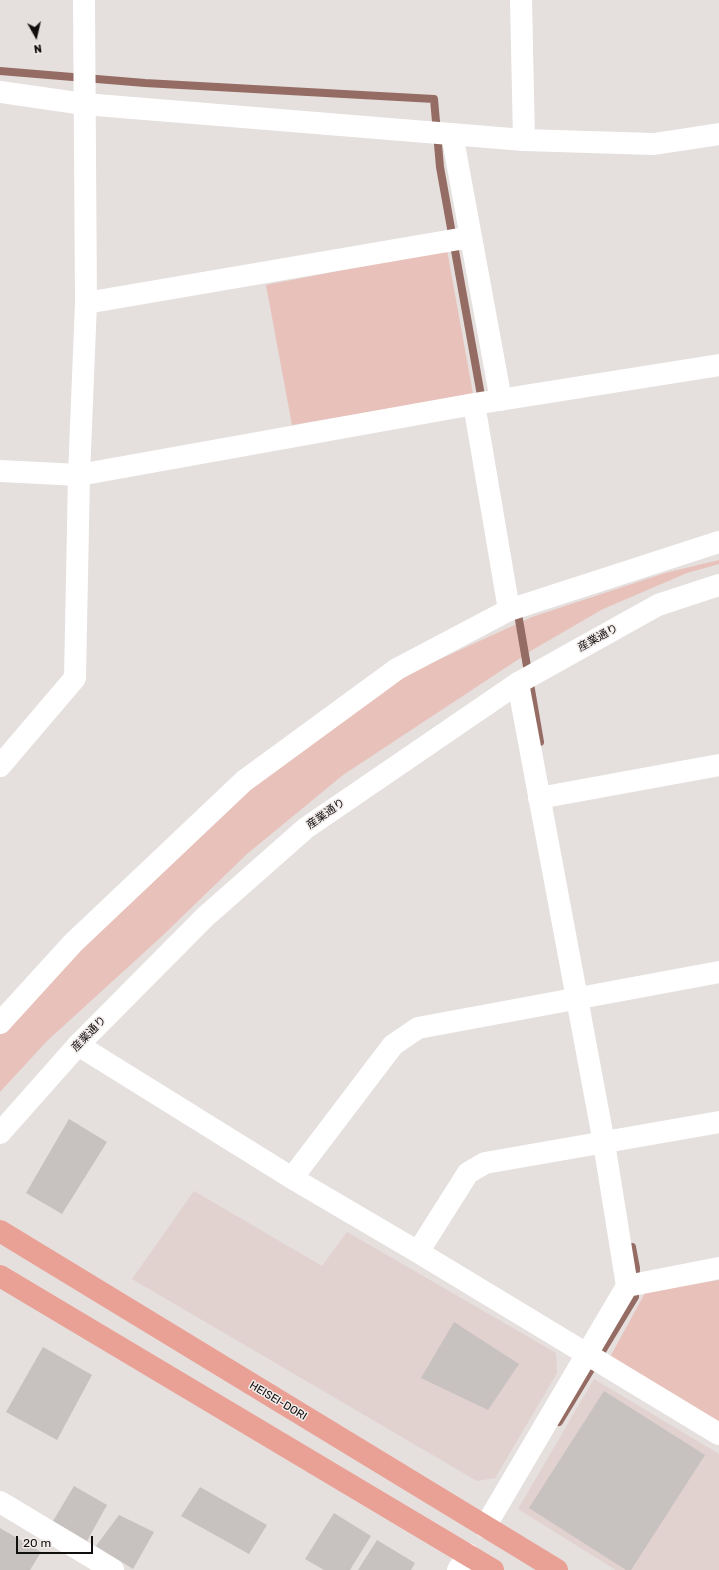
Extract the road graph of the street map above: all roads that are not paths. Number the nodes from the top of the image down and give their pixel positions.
1 (84, 0) edge
2 (521, 0) edge
3 (0, 92) edge
4 (84, 104) junction
5 (452, 134) junction
6 (719, 134) edge
7 (524, 140) junction
8 (471, 237) junction
9 (86, 303) junction
10 (719, 365) edge
11 (501, 400) junction
12 (474, 404) junction
13 (0, 471) edge
14 (78, 475) junction
15 (719, 542) edge
16 (719, 585) edge
17 (508, 610) junction
18 (518, 683) junction
19 (719, 765) edge
20 (0, 766) edge
21 (539, 798) junction
22 (719, 972) edge
23 (577, 999) junction
24 (3, 1015) edge
25 (78, 1045) junction
26 (719, 1122) edge
27 (0, 1132) edge
28 (604, 1142) junction
29 (292, 1178) junction
30 (0, 1231) edge
31 (418, 1252) junction
32 (719, 1268) edge
33 (0, 1276) edge
34 (627, 1286) junction
35 (588, 1355) junction
36 (719, 1434) edge
37 (0, 1502) edge
38 (485, 1526) junction
39 (463, 1562) edge
40 (113, 1570) edge
41 (493, 1570) edge
42 (557, 1570) edge

1 - 4 street
2 - 7 street
3 - 4 street
4 - 5 street
4 - 9 street
5 - 7 street
5 - 8 street
6 - 7 street
8 - 9 street
8 - 11 street
9 - 14 street
10 - 11 street
11 - 12 street
12 - 14 street
12 - 17 street
13 - 14 street
14 - 20 street
15 - 17 street
16 - 18 street, 産業通り
17 - 24 street
18 - 21 street
18 - 25 street, 産業通り
19 - 21 street
21 - 23 street
22 - 23 street
23 - 28 street
23 - 29 street
25 - 27 street, 産業通り
25 - 29 street
26 - 28 street
28 - 31 street
28 - 34 street
29 - 31 street
30 - 38 main road, HEISEI-DORI
31 - 35 street
32 - 34 street
33 - 39 main road
34 - 35 street
35 - 36 street
35 - 38 street
37 - 40 street
38 - 42 main road, HEISEI-DORI
39 - 41 main road

